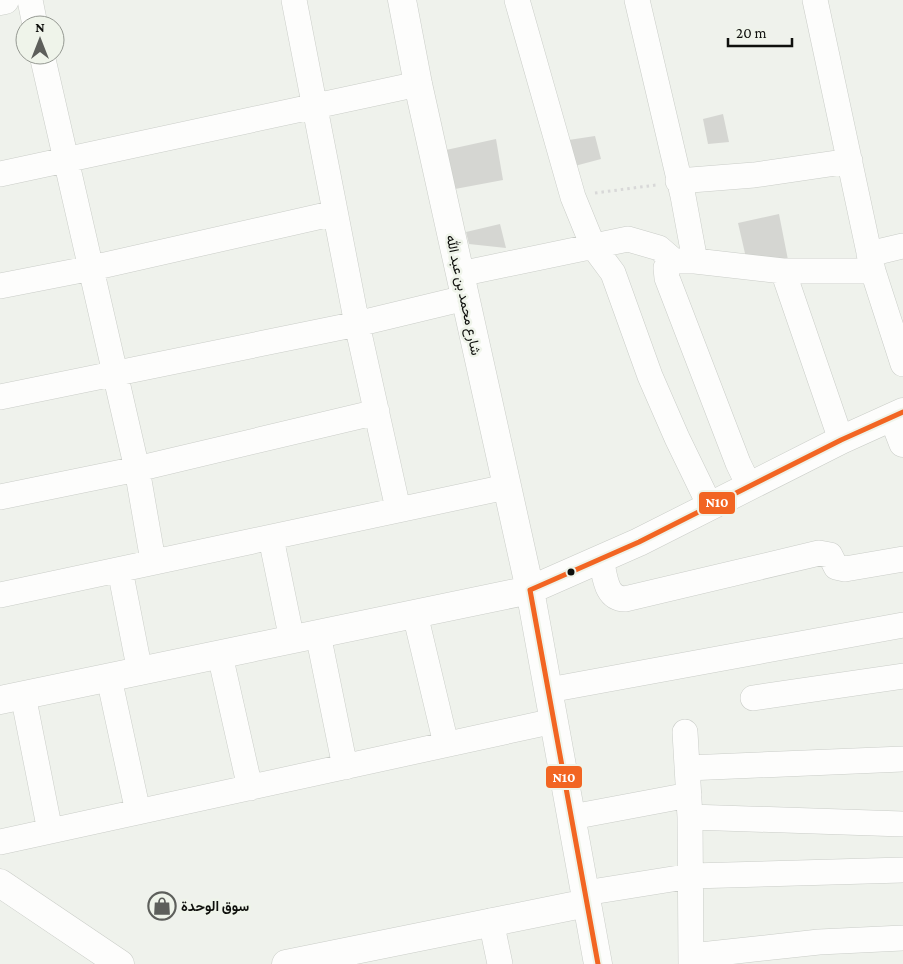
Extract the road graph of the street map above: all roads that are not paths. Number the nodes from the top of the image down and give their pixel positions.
1 (5, 0) edge
2 (30, 0) edge
3 (294, 0) edge
4 (402, 0) edge
5 (517, 0) edge
6 (637, 0) edge
7 (815, 0) edge
8 (0, 1) edge
9 (33, 15) edge
10 (44, 65) edge
11 (418, 84) junction
12 (313, 105) junction
13 (65, 159) junction
14 (850, 160) junction
15 (0, 174) edge
16 (678, 181) junction
17 (334, 213) junction
18 (593, 246) junction
19 (903, 246) edge
20 (684, 261) junction
21 (871, 262) junction
22 (92, 268) junction
23 (783, 271) junction
24 (0, 286) edge
25 (462, 286) junction
26 (357, 324) junction
27 (903, 364) edge
28 (116, 374) junction
29 (0, 397) edge
30 (376, 412) junction
31 (898, 414) edge
32 (841, 440) junction
33 (903, 443) edge
34 (137, 469) junction
35 (749, 486) junction
36 (506, 487) junction
37 (0, 497) edge
38 (710, 506) junction
39 (398, 509) junction
40 (271, 538) junction
41 (600, 559) junction
42 (903, 559) edge
43 (153, 561) junction
44 (120, 570) junction
45 (530, 590) junction
46 (0, 593) edge
47 (415, 614) junction
48 (903, 624) edge
49 (305, 637) junction
50 (220, 655) junction
51 (140, 672) junction
52 (903, 676) edge
53 (109, 678) junction
54 (549, 690) junction
55 (11, 697) edge
56 (753, 698) dead end
57 (554, 721) junction
58 (686, 732) dead end
59 (446, 744) junction
60 (903, 759) edge
61 (345, 766) junction
62 (687, 768) junction
63 (250, 788) junction
64 (689, 806) junction
65 (138, 812) junction
66 (572, 817) junction
67 (903, 824) edge
68 (50, 831) junction
69 (0, 842) edge
70 (903, 870) edge
71 (691, 876) junction
72 (7, 894) edge
73 (586, 898) junction
74 (491, 921) junction
75 (903, 938) edge
76 (691, 960) edge
77 (120, 964) edge
78 (286, 964) edge
79 (500, 964) edge
80 (598, 964) edge

1 - 8 street
2 - 9 street
3 - 12 street
4 - 11 street, شارع محمد بن عبد الله
5 - 18 street
6 - 16 street
7 - 14 street
10 - 13 street
11 - 12 street
11 - 25 street, شارع محمد بن عبد الله
12 - 13 street
12 - 17 street
13 - 15 street
13 - 22 street
14 - 16 street
14 - 21 street
16 - 20 street
17 - 22 street
17 - 26 street
18 - 20 street
18 - 25 street
18 - 38 street
19 - 21 street
20 - 23 street
20 - 35 street
21 - 23 street
21 - 27 street
22 - 24 street
22 - 28 street
23 - 32 street
25 - 26 street
25 - 36 street, شارع محمد بن عبد الله
26 - 28 street
26 - 30 street
28 - 29 street
28 - 34 street
30 - 34 street
30 - 39 street
31 - 32 street
31 - 33 street
32 - 35 street
34 - 37 street
34 - 43 street
35 - 38 street
36 - 39 street
36 - 45 street, شارع محمد بن عبد الله
38 - 41 street
39 - 40 street
40 - 43 street
40 - 49 street
41 - 42 street
41 - 45 street
43 - 44 street
44 - 46 street
44 - 51 street
45 - 47 street
45 - 54 street, شارع محمد بن عبد الله
47 - 49 street
47 - 59 street
48 - 54 street
49 - 50 street
49 - 61 street
50 - 51 street
50 - 63 street
51 - 53 street
52 - 56 street
53 - 55 street
53 - 65 street
54 - 57 street, شارع محمد بن عبد الله
55 - 68 street
57 - 59 street
57 - 66 street, شارع محمد بن عبد الله
58 - 62 street
59 - 61 street
60 - 62 street
61 - 63 street
62 - 64 street
63 - 65 street
64 - 66 street
64 - 67 street
64 - 71 street
65 - 68 street
66 - 73 street, شارع محمد بن عبد الله
68 - 69 street
70 - 71 street
71 - 73 street
71 - 76 street
72 - 77 street
73 - 74 street
73 - 80 street, شارع محمد بن عبد الله
74 - 78 street
74 - 79 street
75 - 76 street

